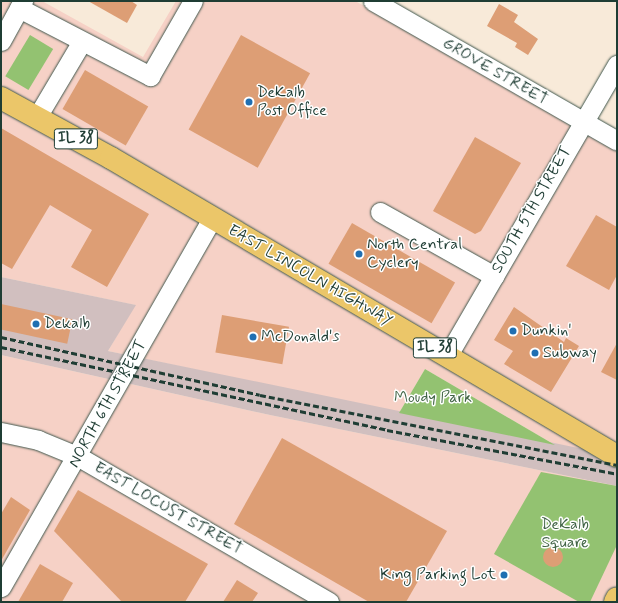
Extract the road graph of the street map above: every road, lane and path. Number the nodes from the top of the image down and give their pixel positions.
1 (193, 1) edge
2 (373, 1) edge
3 (21, 4) edge
4 (1, 41) edge
5 (81, 43) junction
6 (617, 65) edge
7 (1, 98) edge
8 (37, 117) junction
9 (583, 121) junction
10 (617, 141) edge
11 (380, 212) dead end
12 (212, 219) junction
13 (494, 276) junction
14 (448, 355) junction
15 (1, 432) edge
16 (617, 456) edge
17 (79, 457) junction
18 (1, 588) edge
19 (617, 598) edge
20 (328, 602) edge
21 (615, 602) edge

1 - 5 street
2 - 9 street, GROVE STREET
3 - 4 street
3 - 5 street
5 - 8 street
6 - 9 street, SOUTH 5TH STREET
7 - 8 main road, EAST LINCOLN HIGHWAY / IL 38
8 - 12 main road, EAST LINCOLN HIGHWAY / IL 38
9 - 10 street, GROVE STREET
9 - 13 street, SOUTH 5TH STREET
11 - 13 street
12 - 14 main road, EAST LINCOLN HIGHWAY / IL 38
12 - 17 street, NORTH 6TH STREET
13 - 14 street, SOUTH 5TH STREET
14 - 16 main road, EAST LINCOLN HIGHWAY / IL 38
15 - 17 street, EAST LOCUST STREET
17 - 18 street, NORTH 6TH STREET
17 - 20 street, EAST LOCUST STREET
19 - 21 main road

